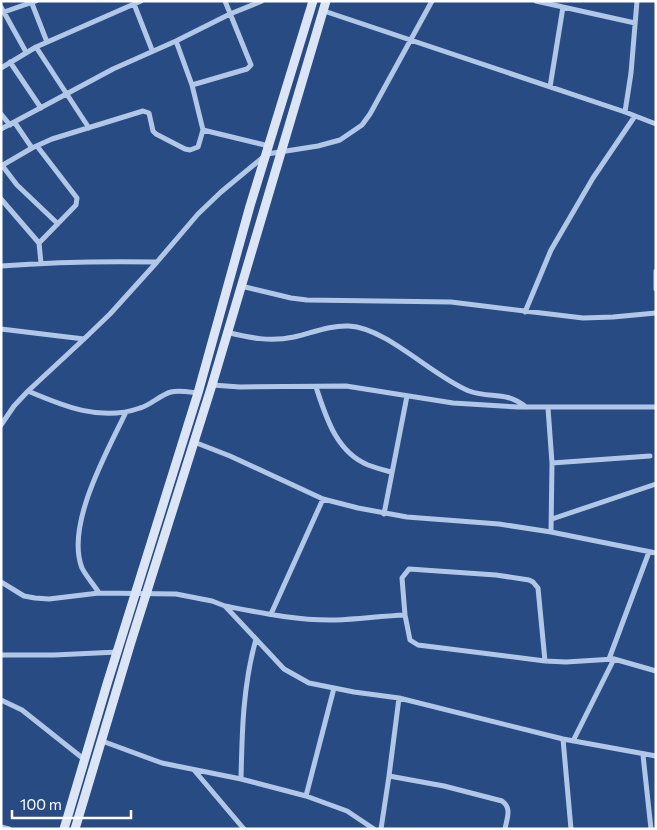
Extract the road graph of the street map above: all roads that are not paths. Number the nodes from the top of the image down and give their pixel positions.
1 (141, 1) edge
2 (224, 1) edge
3 (262, 1) edge
4 (312, 1) edge
5 (326, 1) edge
6 (432, 1) edge
7 (536, 1) edge
8 (637, 1) edge
9 (33, 2) edge
10 (134, 4) junction
11 (563, 7) junction
12 (2, 10) edge
13 (324, 11) junction
14 (230, 14) junction
15 (635, 23) junction
16 (176, 41) junction
17 (411, 41) junction
18 (47, 42) junction
19 (36, 47) junction
20 (152, 50) junction
21 (26, 52) junction
22 (10, 62) junction
23 (1, 68) edge
24 (192, 85) junction
25 (550, 87) junction
26 (67, 93) junction
27 (41, 108) junction
28 (625, 112) junction
29 (1, 114) edge
30 (636, 116) junction
31 (12, 124) junction
32 (656, 124) edge
33 (89, 128) junction
34 (1, 129) edge
35 (203, 130) junction
36 (35, 147) junction
37 (268, 150) junction
38 (281, 153) junction
39 (1, 165) edge
40 (1, 199) edge
41 (57, 223) junction
42 (39, 243) junction
43 (157, 262) junction
44 (41, 263) junction
45 (1, 266) edge
46 (656, 271) edge
47 (241, 286) junction
48 (656, 289) edge
49 (525, 312) junction
50 (656, 313) edge
51 (217, 325) junction
52 (1, 329) edge
53 (227, 330) junction
54 (84, 339) junction
55 (212, 385) junction
56 (316, 387) junction
57 (28, 391) junction
58 (198, 392) junction
59 (407, 396) junction
60 (656, 407) edge
61 (527, 408) junction
62 (548, 408) junction
63 (126, 412) junction
64 (1, 425) edge
65 (194, 442) junction
66 (650, 456) dead end
67 (552, 463) junction
68 (391, 472) junction
69 (656, 484) edge
70 (323, 499) junction
71 (384, 514) junction
72 (552, 519) junction
73 (551, 532) junction
74 (649, 552) junction
75 (656, 553) edge
76 (1, 582) edge
77 (99, 593) junction
78 (136, 593) junction
79 (147, 595) junction
80 (225, 606) junction
81 (271, 614) junction
82 (404, 615) junction
83 (256, 639) junction
84 (118, 652) junction
85 (1, 655) edge
86 (611, 659) junction
87 (545, 661) junction
88 (656, 671) edge
89 (334, 688) junction
90 (399, 698) junction
91 (1, 700) edge
92 (563, 739) junction
93 (102, 741) junction
94 (573, 741) junction
95 (643, 755) junction
96 (656, 756) edge
97 (85, 760) junction
98 (194, 769) junction
99 (390, 776) junction
100 (241, 779) junction
101 (306, 796) junction
102 (1, 827) edge
103 (9, 829) edge
104 (64, 829) edge
105 (75, 829) edge
106 (244, 829) edge
107 (374, 829) edge
108 (381, 829) edge
109 (505, 829) edge
110 (571, 829) edge
111 (651, 829) edge

1 - 10 street
2 - 14 street
3 - 14 street
4 - 37 street
5 - 13 street
6 - 17 street
7 - 11 street
8 - 15 street
9 - 12 street
9 - 18 street
10 - 18 street
10 - 20 street
11 - 15 street
11 - 25 street
12 - 21 street
13 - 17 street
13 - 38 street
14 - 16 street
14 - 24 street
15 - 28 street
16 - 20 street
16 - 24 street
17 - 25 street
17 - 38 street
18 - 19 street
19 - 21 street
19 - 26 street
20 - 26 street
21 - 22 street
22 - 23 street
22 - 27 street
24 - 35 street
25 - 28 street
26 - 27 street
26 - 33 street
27 - 31 street
28 - 30 street
29 - 31 street
30 - 32 street
30 - 49 street
31 - 34 street
31 - 36 street
33 - 35 street
33 - 36 street
35 - 37 street
36 - 39 street
36 - 41 street
37 - 38 street
37 - 43 street
37 - 51 street
38 - 47 street
39 - 41 street
40 - 42 street
41 - 42 street
42 - 44 street
43 - 44 street
43 - 54 street
44 - 45 street
46 - 48 street
47 - 49 street
47 - 53 street
49 - 50 street
51 - 53 street
51 - 58 street
52 - 54 street
53 - 55 street
53 - 61 street
54 - 57 street
55 - 56 street
55 - 65 street
56 - 59 street
56 - 68 street
57 - 63 street
57 - 64 street
58 - 63 street
58 - 78 street
59 - 61 street
59 - 68 street
60 - 62 street
61 - 62 street
62 - 67 street
63 - 77 street
65 - 70 street
65 - 79 street
66 - 67 street
67 - 72 street
68 - 71 street
69 - 72 street
70 - 71 street
70 - 81 street
71 - 73 street
72 - 73 street
73 - 74 street
74 - 75 street
74 - 86 street
76 - 77 street
77 - 78 street
78 - 79 street
78 - 84 street
79 - 80 street
79 - 93 street
80 - 81 street
80 - 83 street
81 - 82 street
82 - 87 street
82 - 87 street
83 - 89 street
83 - 100 street
84 - 85 street
84 - 97 street
86 - 87 street
86 - 88 street
86 - 94 street
89 - 90 street
89 - 101 street
90 - 92 street
90 - 99 street
91 - 97 street
92 - 94 street
92 - 110 street
93 - 98 street
93 - 105 street
94 - 95 street
95 - 96 street
95 - 111 street
97 - 104 street
98 - 100 street
98 - 106 street
99 - 108 street
99 - 109 street
100 - 101 street
101 - 107 street
102 - 103 street

